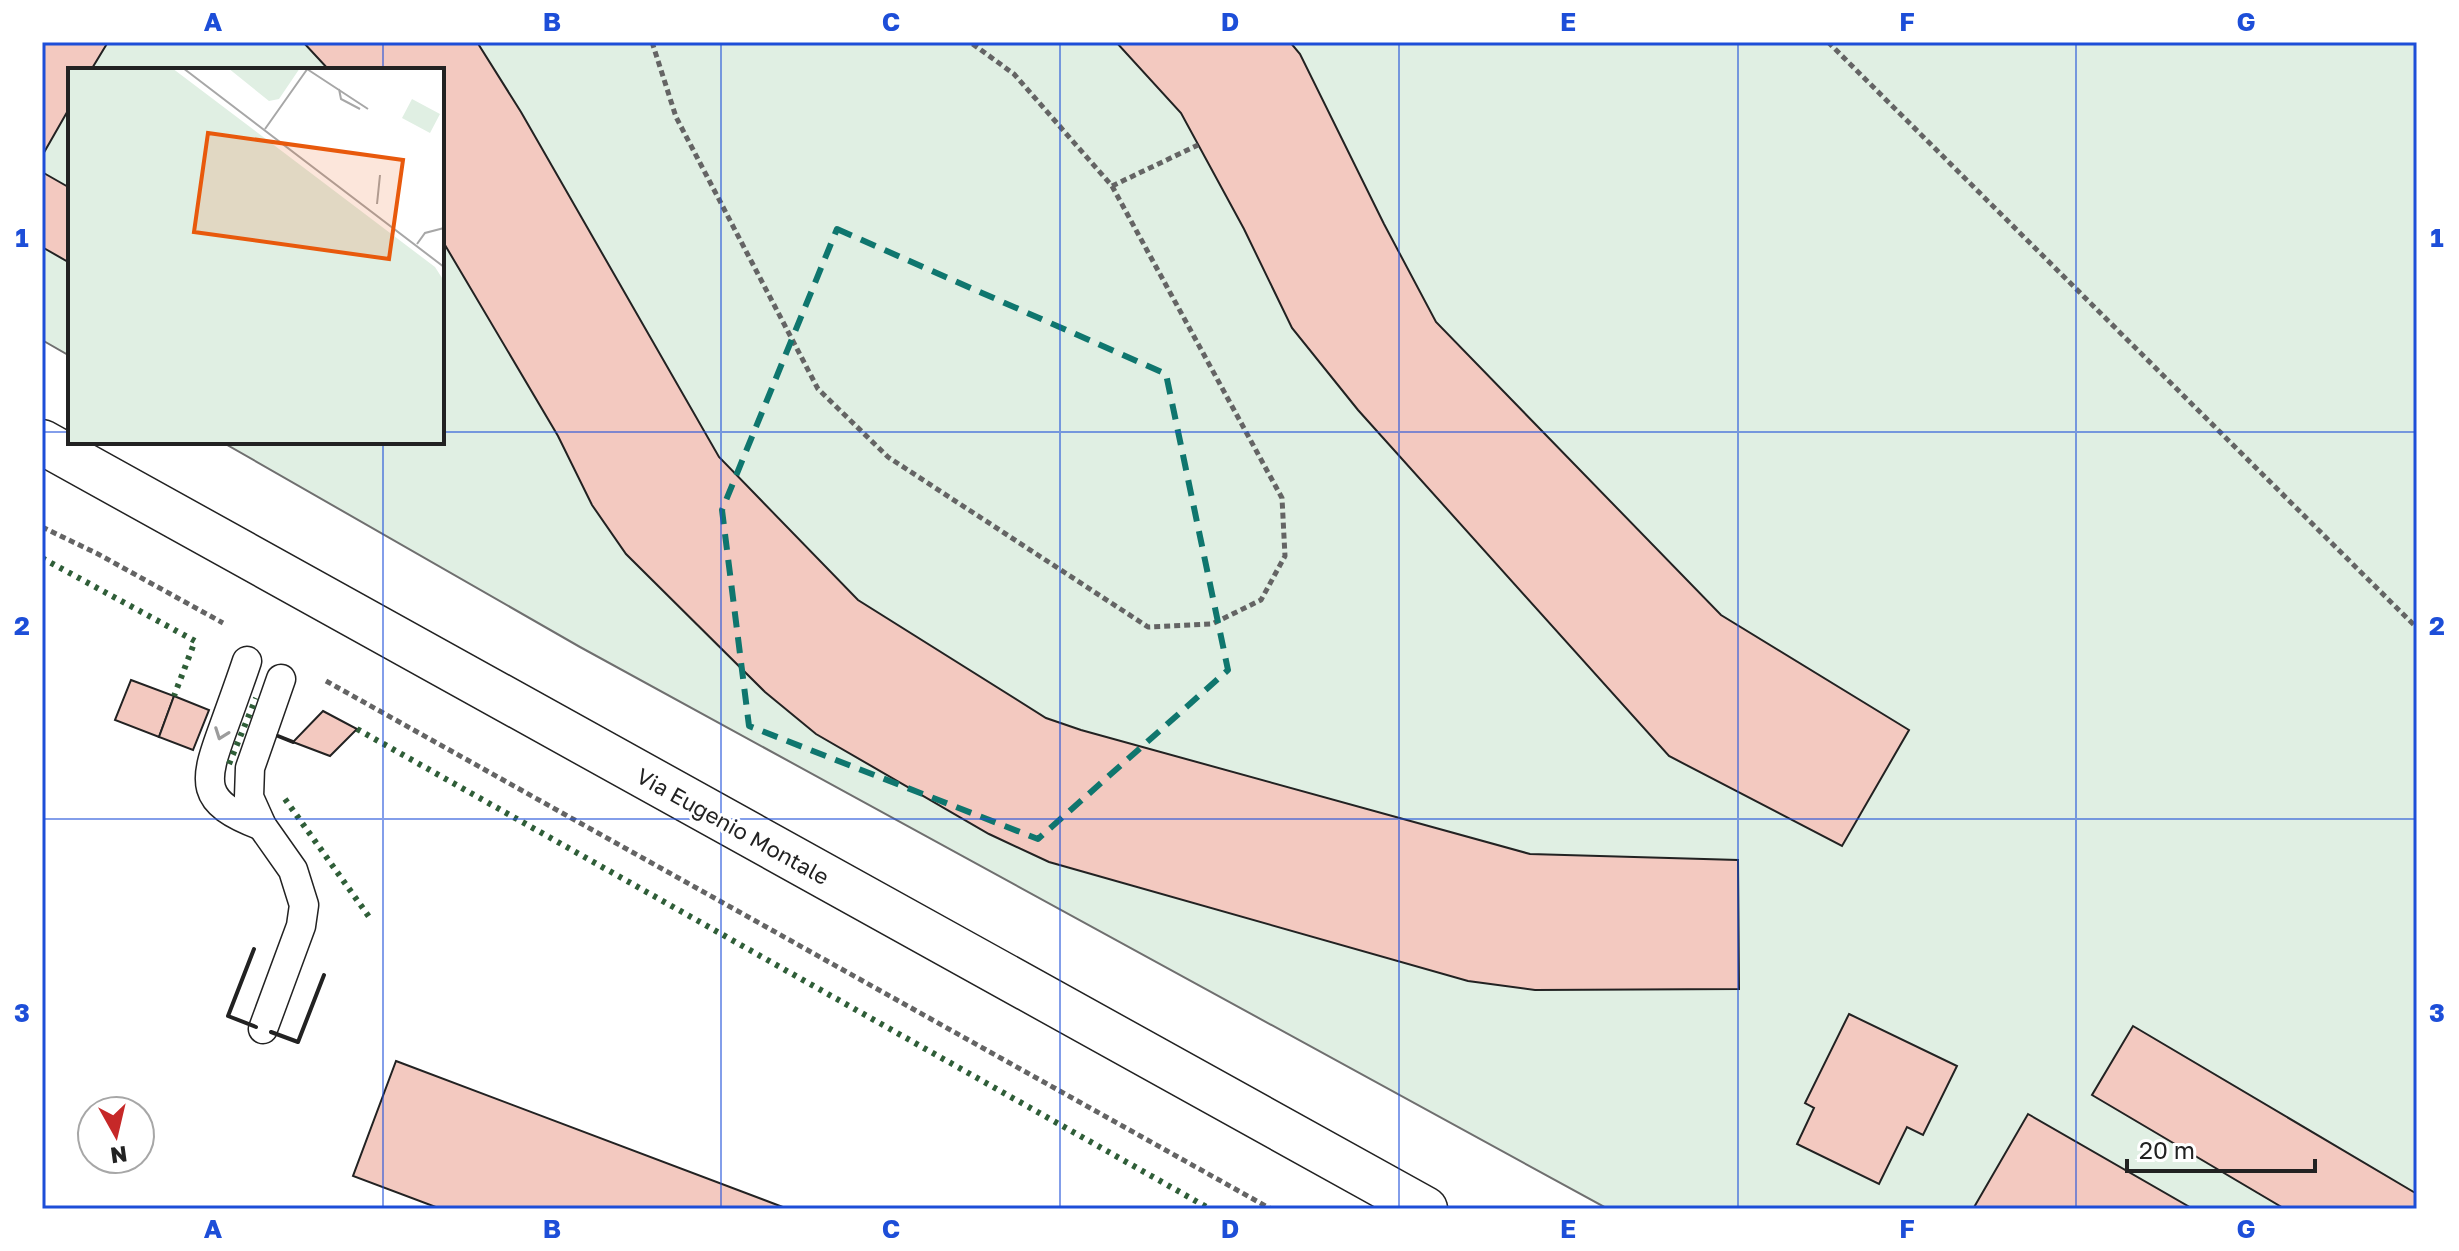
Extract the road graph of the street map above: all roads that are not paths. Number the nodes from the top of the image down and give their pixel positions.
1 (42, 442) edge
2 (247, 661) dead end
3 (281, 679) dead end
4 (262, 826) junction
5 (263, 1029) dead end
6 (1425, 1209) edge

1 - 6 street, Via Eugenio Montale
2 -> 4 lane
3 - 4 lane
4 - 5 lane

